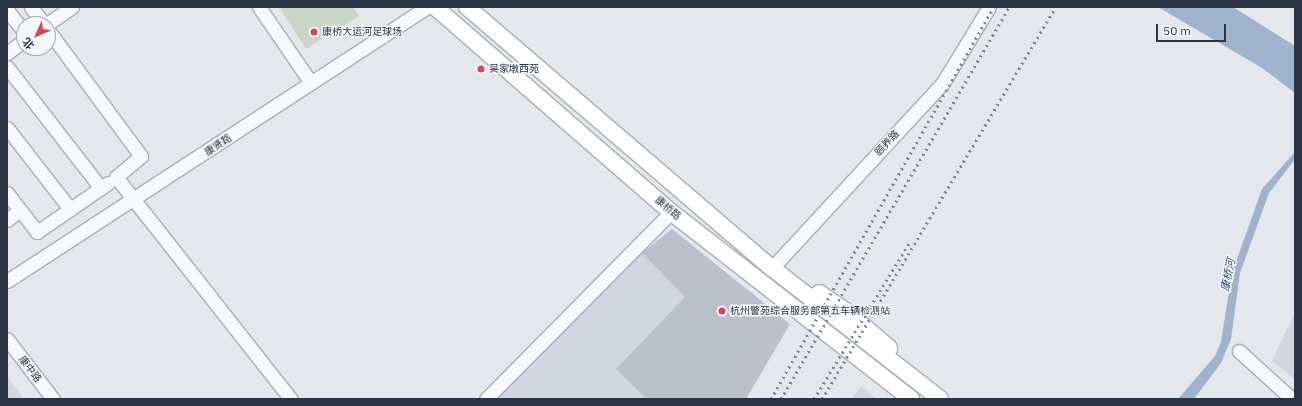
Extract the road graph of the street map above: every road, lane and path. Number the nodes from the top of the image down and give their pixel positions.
1 (31, 7) edge
2 (72, 7) edge
3 (259, 7) edge
4 (427, 7) edge
5 (435, 7) edge
6 (467, 7) edge
7 (989, 7) edge
8 (7, 10) edge
9 (38, 16) edge
10 (56, 18) edge
11 (16, 22) edge
12 (56, 41) edge
13 (16, 46) edge
14 (7, 53) edge
15 (7, 67) edge
16 (311, 82) junction
17 (7, 128) edge
18 (116, 177) junction
19 (101, 188) junction
20 (7, 193) edge
21 (134, 199) junction
22 (70, 209) junction
23 (20, 210) junction
24 (672, 212) junction
25 (7, 220) edge
26 (772, 268) junction
27 (7, 281) edge
28 (7, 339) edge
29 (1239, 351) dead end
30 (937, 397) edge
31 (490, 398) edge
32 (53, 399) edge
33 (291, 399) edge
34 (911, 399) edge
35 (1292, 399) edge

1 - 9 street
2 - 10 street
3 - 16 street
4 - 16 street, 康贤路
5 - 24 main road, 康桥路
6 - 26 main road, 康桥路
7 - 26 street, 颐养路
8 - 11 street
12 - 18 street
13 - 14 street
15 - 19 street
16 - 21 street, 康贤路
17 - 22 street
18 - 19 street
18 - 21 street
19 - 22 street
20 - 23 street
21 - 27 street, 康贤路
21 - 33 street
22 - 23 street
23 - 25 street
24 - 31 street
24 - 34 main road, 康桥路
26 - 30 main road, 康桥路
28 - 32 street, 康中路
29 - 35 street

